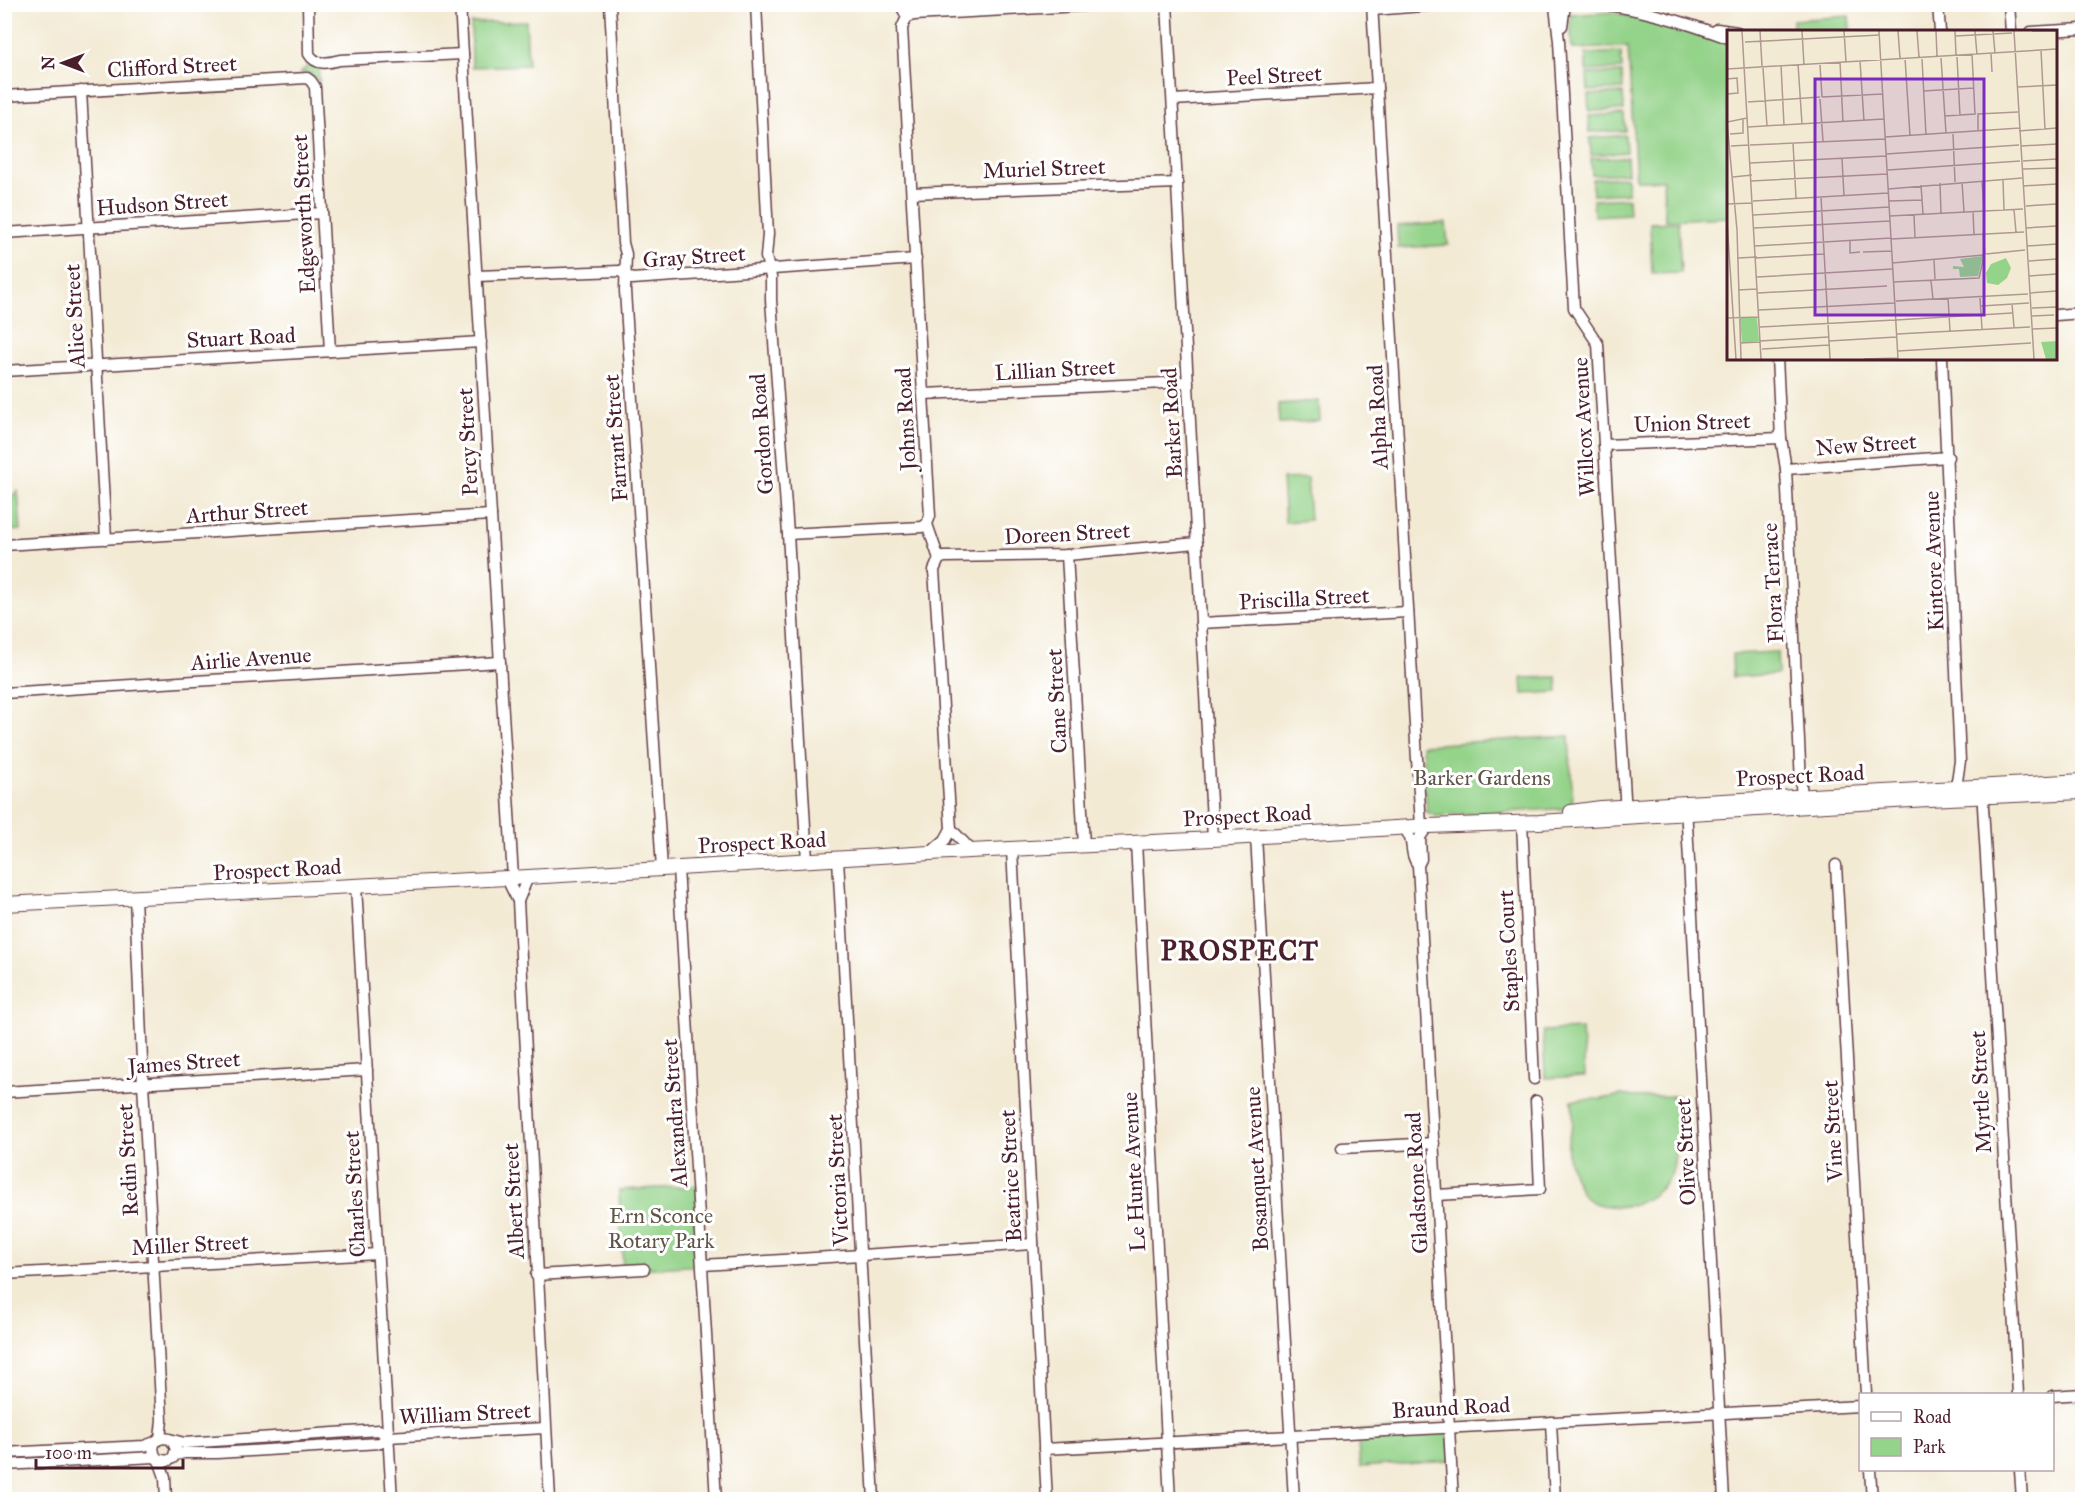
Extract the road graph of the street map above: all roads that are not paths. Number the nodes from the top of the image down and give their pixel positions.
1 (308, 4) edge
2 (460, 4) edge
3 (610, 4) edge
4 (756, 4) edge
5 (900, 4) edge
6 (1117, 4) edge
7 (1167, 4) edge
8 (1446, 4) edge
9 (1602, 4) edge
10 (1938, 4) edge
11 (2009, 4) edge
12 (1560, 5) edge
13 (1372, 7) edge
14 (907, 17) junction
15 (1702, 28) junction
16 (2082, 28) edge
17 (1940, 30) edge
18 (2011, 30) edge
19 (2056, 30) edge
20 (1727, 31) edge
21 (1727, 38) edge
22 (463, 54) junction
23 (307, 78) joint
24 (1377, 88) junction
25 (81, 91) junction
26 (4, 96) edge
27 (1173, 100) junction
28 (1177, 183) junction
29 (912, 193) junction
30 (322, 213) junction
31 (88, 227) junction
32 (4, 232) edge
33 (916, 260) junction
34 (769, 270) junction
35 (477, 276) junction
36 (626, 276) junction
37 (2082, 313) edge
38 (2057, 315) edge
39 (480, 342) junction
40 (330, 351) junction
41 (1777, 360) edge
42 (1942, 360) edge
43 (96, 365) junction
44 (4, 371) edge
45 (1188, 382) junction
46 (924, 394) junction
47 (1781, 438) junction
48 (1604, 446) junction
49 (1948, 457) junction
50 (1786, 469) junction
51 (491, 515) junction
52 (927, 524) junction
53 (788, 534) junction
54 (106, 539) junction
55 (1197, 543) junction
56 (4, 545) edge
57 (1067, 555) junction
58 (939, 560) junction
59 (1408, 612) junction
60 (1201, 623) junction
61 (500, 662) junction
62 (4, 693) edge
63 (1960, 761) junction
64 (2082, 781) edge
65 (1953, 788) junction
66 (1978, 790) junction
67 (2082, 792) edge
68 (1801, 802) junction
69 (1687, 808) junction
70 (1626, 812) junction
71 (1522, 822) junction
72 (1424, 826) junction
73 (1404, 828) junction
74 (951, 829) junction
75 (1256, 836) junction
76 (1214, 839) junction
77 (1136, 842) junction
78 (1084, 845) junction
79 (1012, 849) junction
80 (971, 850) junction
81 (930, 853) junction
82 (838, 859) junction
83 (807, 861) junction
84 (1418, 865) junction
85 (1836, 866) dead end
86 (678, 868) junction
87 (662, 869) junction
88 (528, 877) junction
89 (509, 878) junction
90 (356, 886) junction
91 (135, 897) junction
92 (518, 901) junction
93 (4, 904) edge
94 (367, 1070) junction
95 (1534, 1079) dead end
96 (143, 1084) junction
97 (4, 1092) edge
98 (1536, 1101) dead end
99 (1434, 1143) junction
100 (1342, 1148) dead end
101 (1437, 1195) junction
102 (1033, 1245) junction
103 (378, 1254) junction
104 (861, 1254) junction
105 (703, 1265) junction
106 (153, 1266) junction
107 (644, 1269) dead end
108 (4, 1274) edge
109 (536, 1275) junction
110 (1866, 1393) edge
111 (2018, 1393) edge
112 (2082, 1394) edge
113 (2054, 1396) edge
114 (1859, 1406) edge
115 (1719, 1413) junction
116 (1551, 1422) junction
117 (1449, 1427) junction
118 (545, 1428) junction
119 (1291, 1435) junction
120 (388, 1437) junction
121 (164, 1440) junction
122 (1166, 1442) junction
123 (1044, 1449) junction
124 (4, 1453) edge
125 (165, 1458) junction
126 (4, 1464) edge
127 (1870, 1471) edge
128 (2020, 1471) edge
129 (166, 1500) edge
130 (392, 1500) edge
131 (549, 1500) edge
132 (716, 1500) edge
133 (874, 1500) edge
134 (1047, 1500) edge
135 (1170, 1500) edge
136 (1294, 1500) edge
137 (1453, 1500) edge
138 (1555, 1500) edge
139 (1724, 1500) edge
140 (1872, 1500) edge
141 (2022, 1500) edge

1 - 22 street
2 - 22 street, Percy Street
3 - 36 street, Farrant Street
4 - 34 street, Gordon Road
5 - 14 street
6 - 14 street
7 - 27 street, Barker Road
8 - 13 street
9 - 15 street
10 - 17 street
11 - 18 street
12 - 48 street, Willcox Avenue
13 - 24 street, Alpha Road
14 - 29 street, Johns Road
15 - 20 street
15 - 21 street
16 - 19 street
22 - 35 street, Percy Street
23 - 25 street, Clifford Street
23 - 30 street, Edgeworth Street
24 - 27 street, Peel Street
24 - 59 street, Alpha Road
25 - 26 street, Clifford Street
25 - 31 street, Alice Street
27 - 28 street, Barker Road
28 - 29 street, Muriel Street
28 - 45 street, Barker Road
29 - 33 street, Johns Road
30 - 31 street, Hudson Street
30 - 40 street, Edgeworth Street
31 - 32 street, Hudson Street
31 - 43 street, Alice Street
33 - 34 street, Gray Street
33 - 46 street, Johns Road
34 - 36 street, Gray Street
34 - 53 street, Gordon Road
35 - 36 street, Gray Street
35 - 39 street, Percy Street
36 - 87 street, Farrant Street
37 - 38 street
39 - 40 street, Stuart Road
39 - 51 street, Percy Street
40 - 43 street, Stuart Road
41 - 47 street, Flora Terrace
42 - 49 street, Kintore Avenue
43 - 44 street, Stuart Road
43 - 54 street, Alice Street
45 - 46 street, Lillian Street
45 - 55 street, Barker Road
46 - 52 street, Johns Road
47 - 48 street, Union Street
47 - 50 street, Flora Terrace
48 - 70 street, Willcox Avenue
49 - 50 street, New Street
49 - 63 street, Kintore Avenue
50 - 68 street, Flora Terrace
51 - 54 street, Arthur Street
51 - 61 street, Percy Street
52 - 53 street
52 - 58 street, Johns Road
53 - 83 street, Gordon Road
54 - 56 street, Arthur Street
55 - 57 street, Doreen Street
55 - 60 street, Barker Road
57 - 58 street, Doreen Street
57 - 78 street, Cane Street
58 - 74 street, Johns Road
59 - 60 street, Priscilla Street
59 - 72 street, Alpha Road
60 - 76 street, Barker Road
61 - 62 street, Airlie Avenue
61 - 89 street, Percy Street
63 - 65 street, Kintore Avenue
63 - 66 street, Kintore Avenue
64 - 66 main road, Prospect Road
65 - 66 main road, Prospect Road
65 - 68 main road, Prospect Road
66 - 67 main road, Prospect Road
66 - 68 main road, Prospect Road
66 - 111 street, Myrtle Street
68 - 69 main road, Prospect Road
69 - 70 main road, Prospect Road
69 - 115 street, Olive Street
70 - 71 main road, Prospect Road
71 - 72 main road, Prospect Road
71 - 95 street, Staples Court
72 - 73 main road, Prospect Road
72 - 84 street, Gladstone Road
73 - 75 main road, Prospect Road
73 - 84 street, Gladstone Road
74 - 80 street
74 - 81 street
75 - 76 main road, Prospect Road
75 - 119 street, Bosanquet Avenue
76 - 77 main road, Prospect Road
77 - 78 main road, Prospect Road
77 - 122 street, Le Hunte Avenue
78 - 79 main road, Prospect Road
79 - 80 main road, Prospect Road
79 - 102 street, Beatrice Street
80 - 81 main road, Prospect Road
81 - 82 main road, Prospect Road
82 - 83 main road, Prospect Road
82 - 104 street, Victoria Street
83 - 86 main road, Prospect Road
84 - 99 street, Gladstone Road
85 - 110 street, Vine Street
86 - 87 main road, Prospect Road
86 - 105 street, Alexandra Street
87 - 88 main road, Prospect Road
88 - 89 main road, Prospect Road
88 - 92 street, Albert Street
89 - 90 main road, Prospect Road
89 - 92 street, Albert Street
90 - 91 main road, Prospect Road
90 - 94 street, Charles Street
91 - 93 main road, Prospect Road
91 - 96 street, Redin Street
92 - 109 street, Albert Street
94 - 96 street, James Street
94 - 103 street, Charles Street
96 - 97 street, James Street
96 - 106 street, Redin Street
98 - 101 street
99 - 100 street
99 - 101 street, Gladstone Road
101 - 117 street, Gladstone Road
102 - 104 street
102 - 123 street, Beatrice Street
103 - 106 street, Miller Street
103 - 120 street, Charles Street
104 - 105 street
104 - 133 street, Victoria Street
105 - 132 street, Alexandra Street
106 - 108 street, Miller Street
106 - 121 street, Redin Street
107 - 109 street
109 - 118 street, Albert Street
112 - 113 street
114 - 115 street, Braund Road
115 - 116 street, Braund Road
115 - 139 street, Olive Street
116 - 117 street, Braund Road
116 - 138 street
117 - 119 street, Braund Road
117 - 137 street, Gladstone Road
118 - 120 street, William Street
118 - 131 street, Albert Street
119 - 122 street, Braund Road
119 - 136 street, Bosanquet Avenue
120 - 121 street, William Street
120 - 125 street, William Street
120 - 130 street, Charles Street
121 - 124 street, William Street
121 - 125 street
121 - 125 street
122 - 123 street, Braund Road
122 - 135 street, Le Hunte Avenue
123 - 134 street, Beatrice Street
125 - 126 street, William Street
125 - 129 street
127 - 140 street
128 - 141 street

